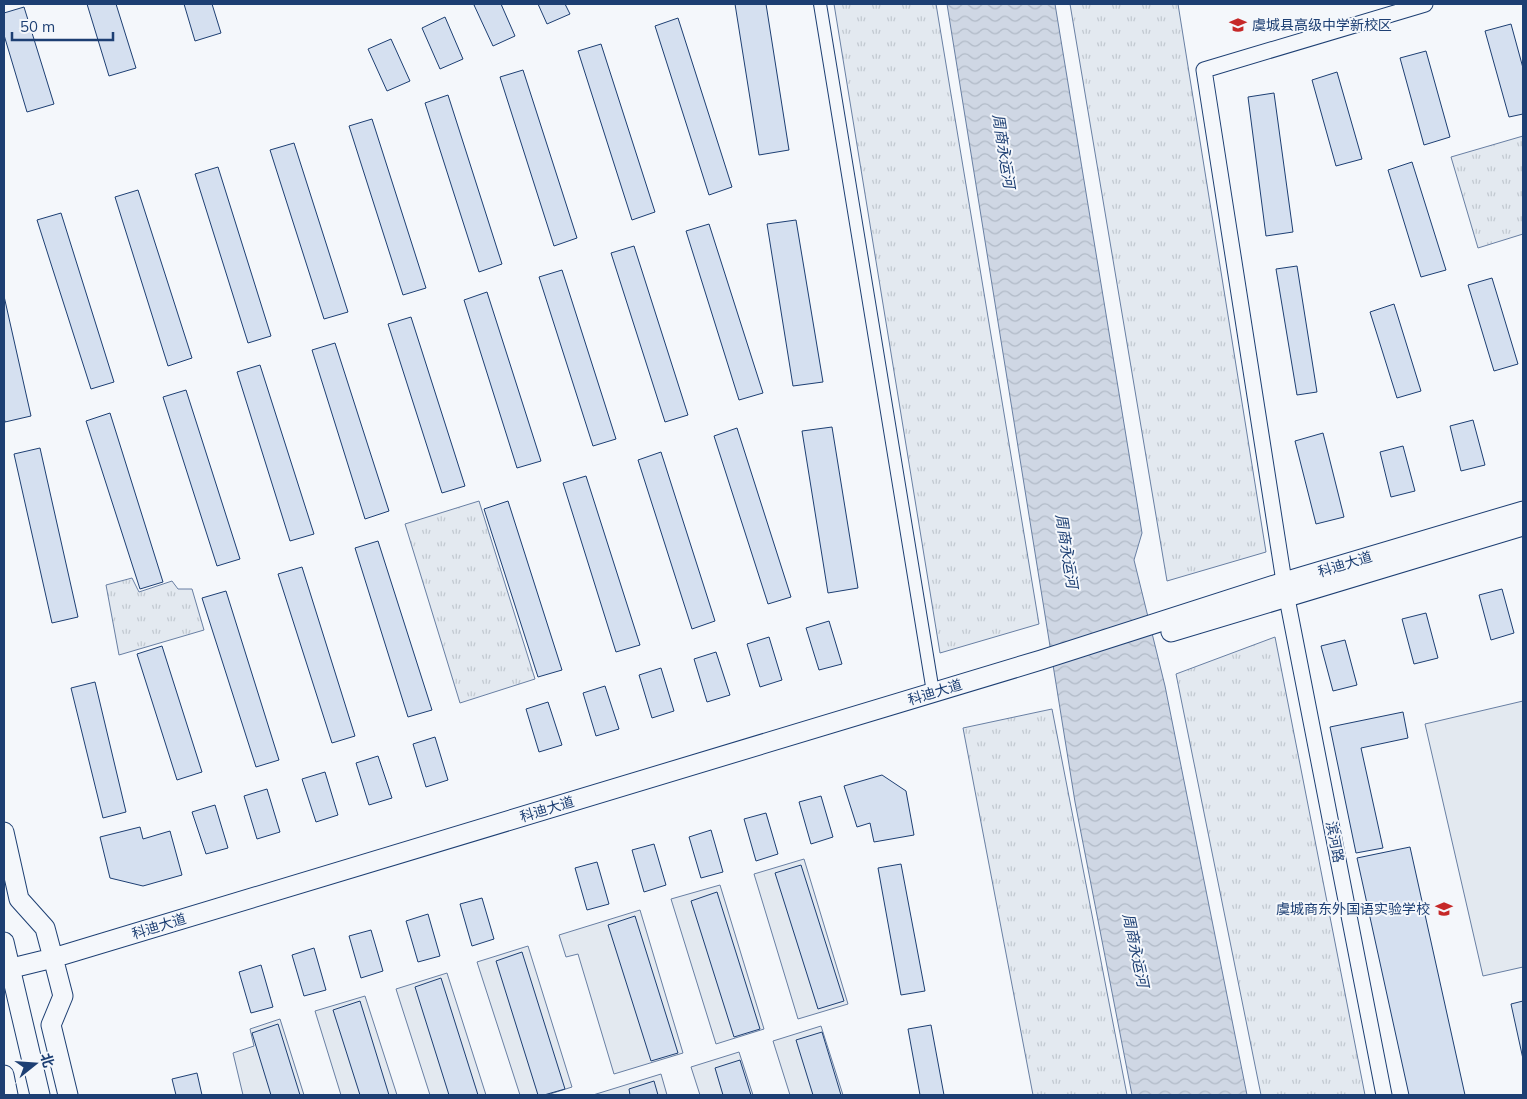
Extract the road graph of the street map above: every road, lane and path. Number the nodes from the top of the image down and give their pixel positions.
1 (820, 4) edge
2 (1426, 4) edge
3 (1523, 510) edge
4 (1523, 526) edge
5 (1285, 589) junction
6 (1043, 665) junction
7 (932, 692) junction
8 (4, 832) edge
9 (4, 942) edge
10 (54, 963) junction
11 (7, 975) edge
12 (4, 1075) edge
13 (8, 1095) edge
14 (40, 1095) edge
15 (68, 1095) edge
16 (1384, 1095) edge

1 - 7 street
2 - 5 street, 滨河路
3 - 5 main road, 科迪大道
4 - 5 main road, 科迪大道
5 - 6 main road, 科迪大道
5 - 16 street, 滨河路
6 - 7 main road, 科迪大道
6 - 10 main road, 科迪大道
7 - 10 main road, 科迪大道
8 - 10 main road
9 - 11 main road
10 - 11 main road
10 - 15 main road
11 - 14 main road
12 - 13 main road

